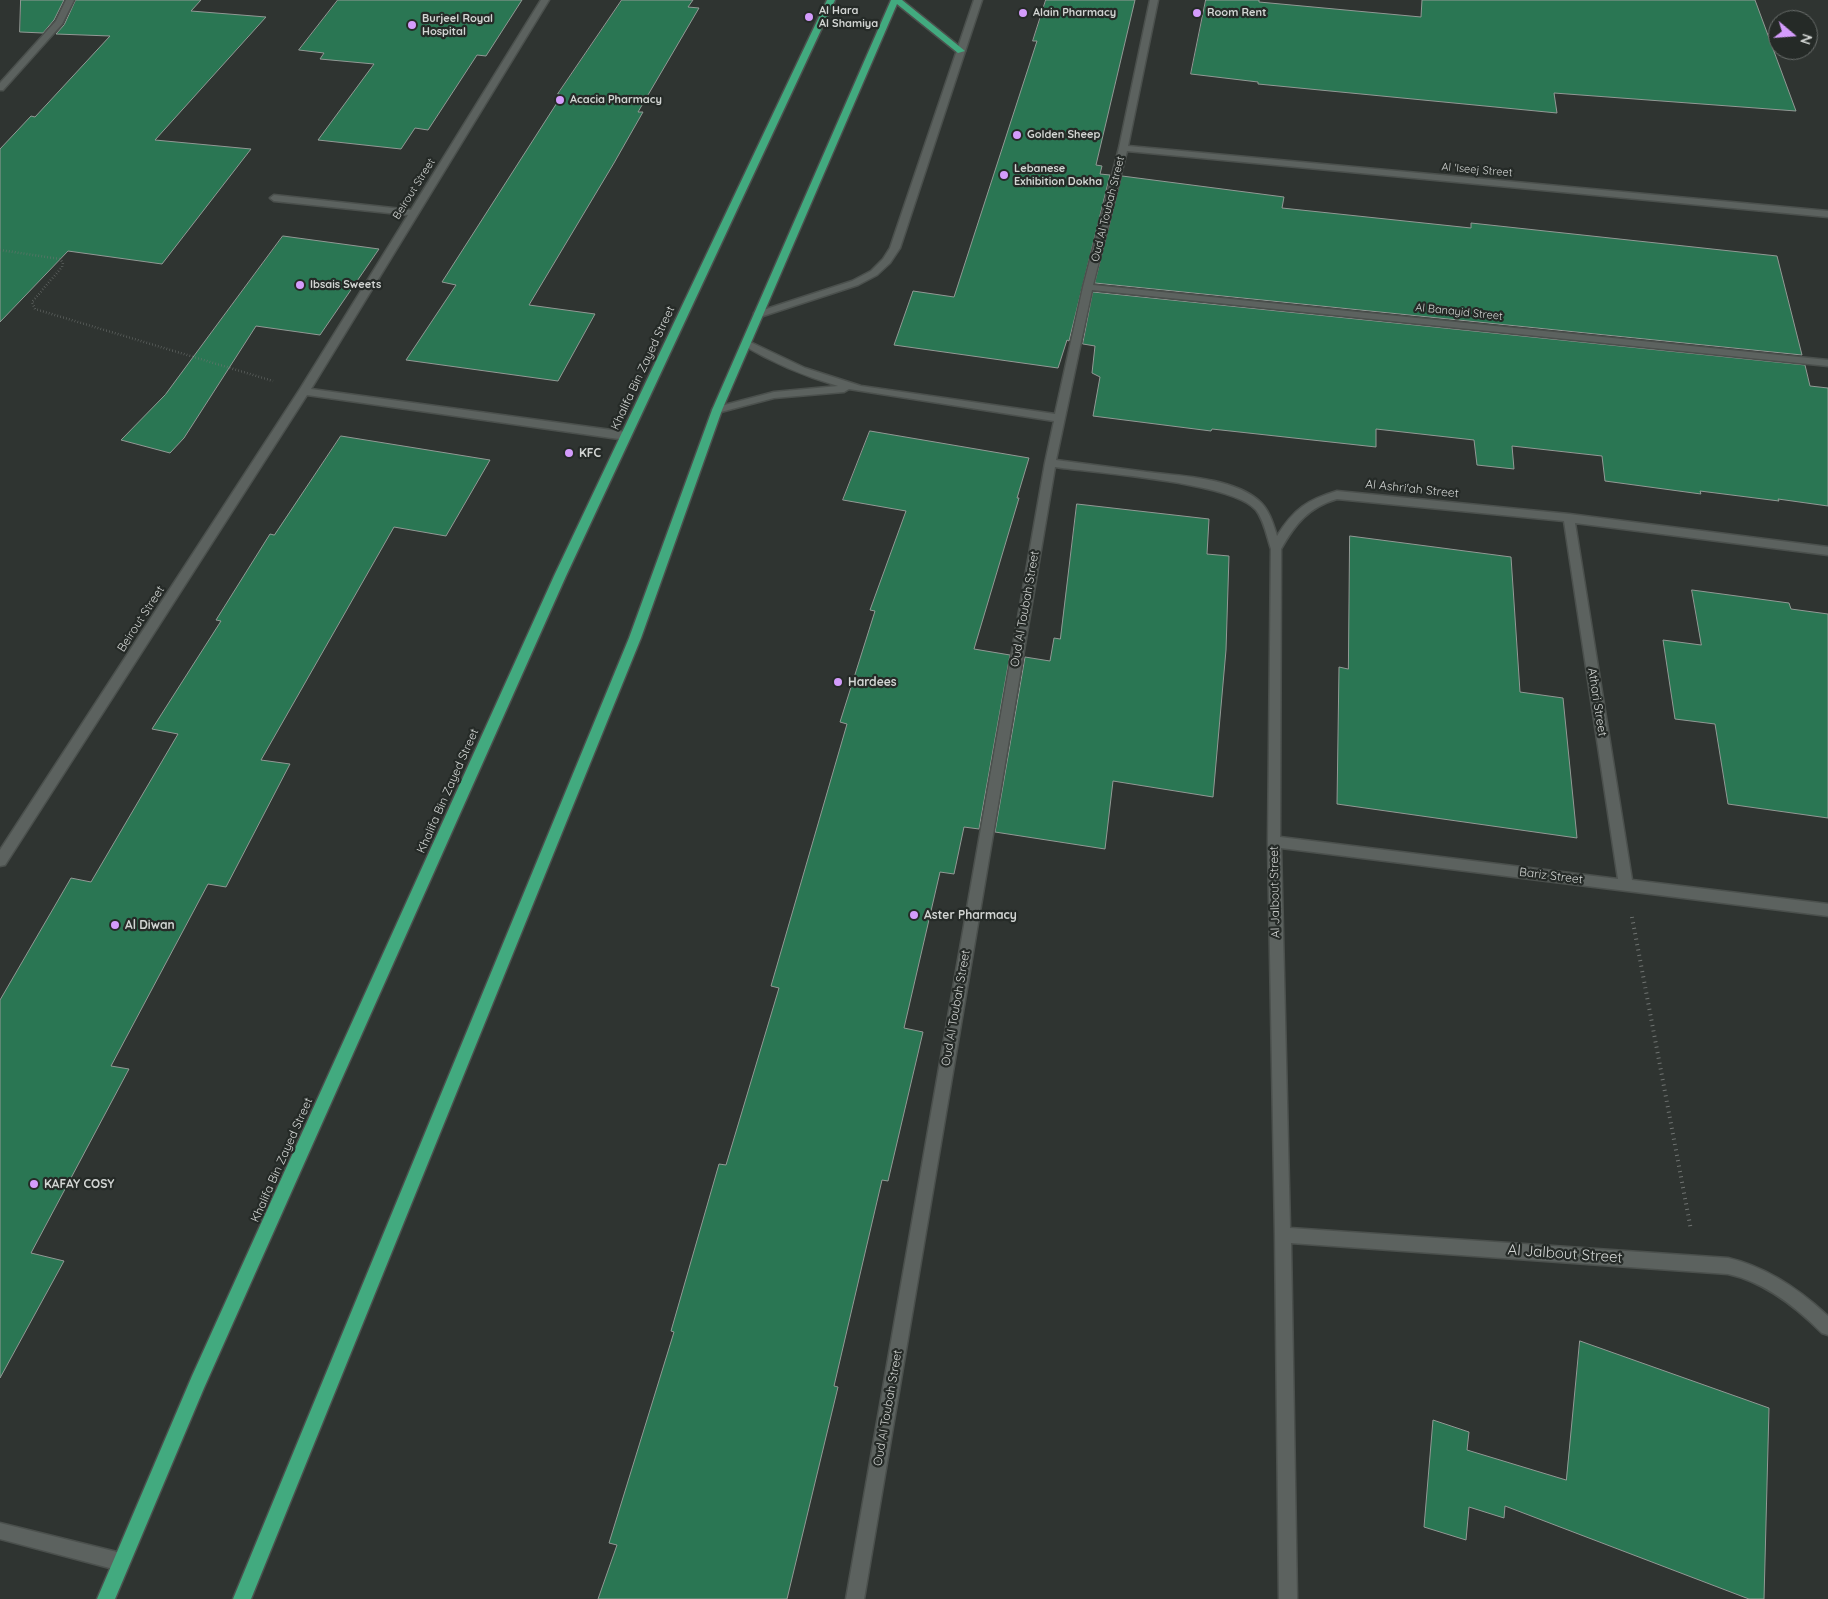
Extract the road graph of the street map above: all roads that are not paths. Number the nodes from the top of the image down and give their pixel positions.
1 (70, 0) edge
2 (545, 0) edge
3 (831, 0) edge
4 (896, 0) edge
5 (978, 0) edge
6 (1154, 0) edge
7 (961, 51) junction
8 (0, 88) edge
9 (1123, 148) junction
10 (274, 198) dead end
11 (414, 213) junction
12 (1828, 214) edge
13 (1088, 286) junction
14 (758, 316) junction
15 (746, 343) junction
16 (1828, 363) edge
17 (861, 389) junction
18 (304, 391) junction
19 (717, 410) junction
20 (1059, 418) junction
21 (626, 436) junction
22 (1050, 463) junction
23 (1569, 518) junction
24 (1276, 548) junction
25 (1828, 551) edge
26 (1274, 842) junction
27 (0, 861) edge
28 (1626, 886) junction
29 (1828, 910) edge
30 (1283, 1235) junction
31 (1828, 1327) edge
32 (0, 1531) edge
33 (121, 1562) junction
34 (106, 1599) edge
35 (242, 1599) edge
36 (855, 1599) edge
37 (1288, 1599) edge

1 - 8 street
2 - 11 street, Beirout Street
3 - 21 main road, Khalifa Bin Zayed Street
4 - 7 main road
4 - 14 main road
5 - 7 street
6 - 9 street, Oud Al Toubah Street
7 - 14 street
9 - 12 street, Al 'Iseej Street
9 - 13 street, Oud Al Toubah Street
10 - 11 street
11 - 18 street, Beirout Street
13 - 16 street, Al Banayid Street
13 - 20 street, Oud Al Toubah Street
14 - 15 main road
15 - 17 street
15 - 19 main road
17 - 19 street
17 - 20 street
18 - 21 street
18 - 27 street, Beirout Street
19 - 35 main road
20 - 22 street, Oud Al Toubah Street
21 - 33 main road, Khalifa Bin Zayed Street
22 - 24 street
22 - 36 street, Oud Al Toubah Street
23 - 24 street, Al Ashri'ah Street
23 - 25 street, Al Ashri'ah Street
23 - 28 street, Athari Street
24 - 26 street, Al Jalbout Street
26 - 28 street, Bariz Street
26 - 30 street, Al Jalbout Street
28 - 29 street, Bariz Street
30 - 31 street, Al Jalbout Street
30 - 37 street, Al Jalbout Street
32 - 33 street
33 - 34 main road, Khalifa Bin Zayed Street

